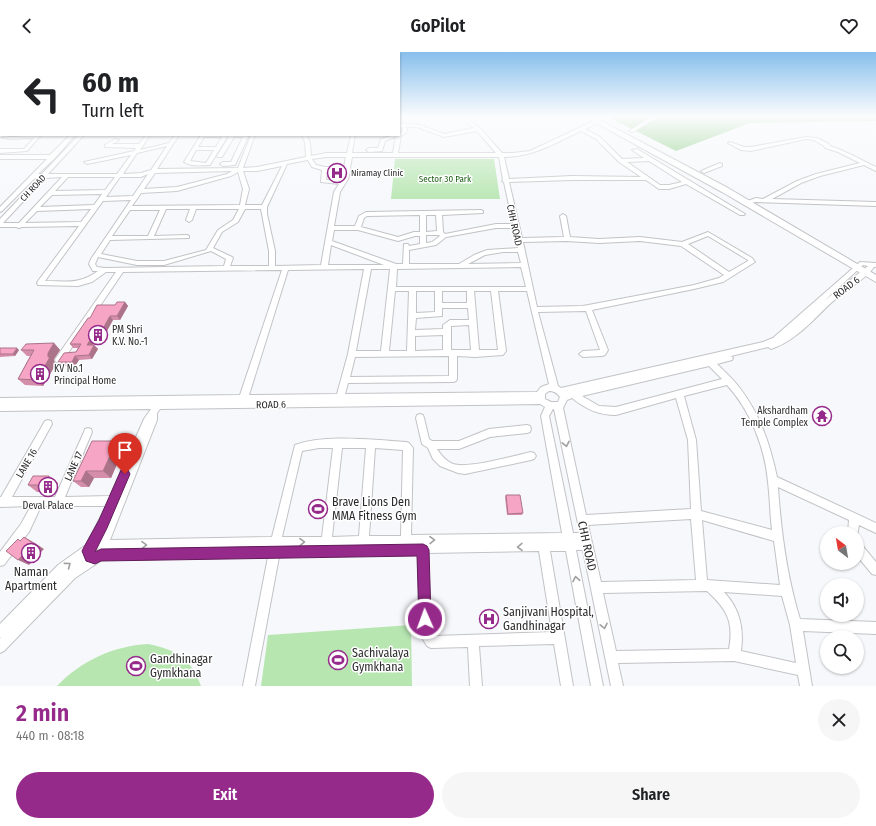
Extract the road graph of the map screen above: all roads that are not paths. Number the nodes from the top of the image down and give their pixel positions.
1 (141, 146) edge
2 (14, 147) edge
3 (27, 147) edge
4 (61, 147) edge
5 (71, 147) edge
6 (160, 147) edge
7 (169, 147) edge
8 (249, 147) edge
9 (308, 147) edge
10 (351, 147) edge
11 (381, 147) edge
12 (396, 147) edge
13 (493, 147) edge
14 (543, 147) edge
15 (607, 147) edge
16 (649, 147) edge
17 (659, 147) edge
18 (738, 147) edge
19 (761, 147) edge
20 (826, 147) edge
21 (1, 148) edge
22 (218, 148) joint
23 (225, 148) joint
24 (194, 149) joint
25 (240, 149) joint
26 (8, 150) junction
27 (635, 150) dead end
28 (136, 152) junction
29 (350, 155) junction
30 (360, 155) junction
31 (394, 155) junction
32 (501, 156) junction
33 (0, 157) edge
34 (51, 157) junction
35 (62, 157) junction
36 (308, 158) junction
37 (650, 159) junction
38 (621, 161) junction
39 (87, 162) dead end
40 (866, 163) junction
41 (285, 164) junction
42 (720, 164) dead end
43 (210, 165) junction
44 (876, 168) edge
45 (240, 169) junction
46 (325, 169) junction
47 (348, 169) junction
48 (153, 171) junction
49 (704, 171) junction
50 (119, 175) junction
51 (33, 176) junction
52 (44, 176) junction
53 (66, 176) junction
54 (646, 179) junction
55 (505, 181) junction
56 (687, 182) junction
57 (343, 183) junction
58 (140, 191) junction
59 (107, 192) junction
60 (50, 193) junction
61 (102, 198) junction
62 (135, 198) junction
63 (760, 200) junction
64 (747, 203) junction
65 (876, 204) edge
66 (194, 206) junction
67 (96, 207) junction
68 (164, 207) junction
69 (264, 207) junction
70 (35, 208) junction
71 (129, 208) junction
72 (242, 208) junction
73 (0, 210) edge
74 (481, 212) dead end
75 (423, 213) junction
76 (439, 213) junction
77 (742, 214) dead end
78 (563, 216) dead end
79 (189, 220) dead end
80 (0, 224) edge
81 (83, 224) junction
82 (19, 226) junction
83 (516, 226) junction
84 (331, 228) junction
85 (358, 228) junction
86 (423, 234) junction
87 (442, 235) junction
88 (150, 237) junction
89 (187, 237) dead end
90 (406, 237) junction
91 (108, 238) junction
92 (567, 238) junction
93 (519, 240) junction
94 (328, 242) junction
95 (683, 244) junction
96 (423, 246) junction
97 (406, 248) junction
98 (210, 249) junction
99 (521, 250) junction
100 (96, 255) junction
101 (459, 265) junction
102 (524, 265) junction
103 (368, 266) junction
104 (394, 266) junction
105 (406, 266) junction
106 (286, 267) junction
107 (324, 267) junction
108 (869, 267) edge
109 (272, 268) junction
110 (226, 269) junction
111 (106, 270) junction
112 (121, 270) junction
113 (730, 275) junction
114 (876, 279) edge
115 (392, 289) junction
116 (413, 289) junction
117 (438, 289) junction
118 (470, 289) junction
119 (494, 289) junction
120 (530, 289) junction
121 (471, 305) junction
122 (438, 306) junction
123 (588, 308) junction
124 (534, 310) junction
125 (413, 316) junction
126 (473, 322) junction
127 (447, 332) junction
128 (412, 334) junction
129 (352, 354) junction
130 (385, 354) junction
131 (411, 354) junction
132 (450, 354) junction
133 (475, 354) junction
134 (583, 354) dead end
135 (59, 360) edge
136 (710, 360) junction
137 (346, 380) junction
138 (728, 381) junction
139 (559, 392) junction
140 (678, 394) junction
141 (574, 395) junction
142 (340, 397) junction
143 (0, 401) edge
144 (242, 401) junction
145 (547, 402) junction
146 (157, 405) junction
147 (0, 407) edge
148 (420, 418) dead end
149 (48, 424) dead end
150 (527, 429) dead end
151 (88, 432) dead end
152 (338, 444) junction
153 (371, 445) junction
154 (431, 445) junction
155 (531, 456) dead end
156 (773, 480) junction
157 (39, 501) junction
158 (58, 501) junction
159 (118, 501) junction
160 (2, 502) edge
161 (696, 514) junction
162 (854, 518) junction
163 (582, 520) junction
164 (853, 526) edge
165 (876, 528) edge
166 (778, 536) junction
167 (543, 542) junction
168 (569, 542) junction
169 (587, 542) junction
170 (406, 545) junction
171 (326, 546) junction
172 (363, 546) junction
173 (275, 547) junction
174 (98, 549) junction
175 (423, 550) junction
176 (2, 555) edge
177 (864, 556) edge
178 (876, 570) edge
179 (706, 586) junction
180 (596, 588) junction
181 (786, 591) junction
182 (21, 618) junction
183 (796, 625) junction
184 (876, 628) edge
185 (0, 632) edge
186 (559, 638) junction
187 (473, 641) junction
188 (0, 648) edge
189 (734, 655) junction
190 (610, 657) junction
191 (803, 670) junction
192 (249, 686) edge
193 (476, 686) edge
194 (567, 686) edge
195 (596, 686) edge
196 (617, 686) edge
197 (806, 686) edge

1 - 28 street
2 - 26 street
3 - 26 street
4 - 34 street, CH ROAD
5 - 35 street, CH ROAD
6 - 28 street
7 - 48 street
8 - 45 street
9 - 36 street
10 - 29 street
11 - 30 street
12 - 31 street
13 - 32 street
14 - 32 street
15 - 38 street
16 - 64 highway
17 - 49 highway
18 - 19 street
20 - 40 street
21 - 26 street
22 - 24 street
22 - 43 street
23 - 25 street
23 - 43 street
24 - 43 street
25 - 43 street
27 - 37 street
28 - 39 street
28 - 50 street
29 - 30 street
29 - 36 street
29 - 47 street
30 - 31 street
31 - 32 street
32 - 55 street, CHH ROAD
33 - 34 street
34 - 35 street
34 - 51 street, CH ROAD
35 - 52 street, CH ROAD
36 - 41 street
36 - 46 street
37 - 38 street
37 - 56 street
38 - 54 street
40 - 44 street
40 - 63 street
41 - 45 street
41 - 69 street
42 - 49 street
43 - 45 street
43 - 48 street
45 - 58 street
45 - 72 street
46 - 47 street
46 - 57 street
47 - 57 street
48 - 50 street
48 - 58 street
49 - 63 highway
50 - 53 street
50 - 59 street
51 - 52 street
51 - 73 street, CH ROAD
52 - 53 street
52 - 80 street, CH ROAD
53 - 60 street
54 - 55 street
54 - 56 street
55 - 83 street, CHH ROAD
56 - 77 street
57 - 84 street
58 - 62 street
59 - 60 street
59 - 61 street
60 - 70 street
61 - 62 street
61 - 67 street
62 - 71 street
63 - 64 street
63 - 65 street
63 - 108 highway
64 - 108 highway
66 - 68 street
66 - 72 street
66 - 79 street
67 - 70 street
67 - 81 street
68 - 71 street
68 - 88 street
69 - 72 street
69 - 109 street
70 - 82 street
71 - 91 street
72 - 98 street
74 - 76 street
75 - 76 street
75 - 85 street
75 - 86 street
76 - 87 street
78 - 92 street
80 - 82 street
81 - 82 street
81 - 111 street
83 - 87 street
83 - 93 street, CHH ROAD
84 - 85 street
84 - 94 street
85 - 90 street
86 - 87 street
86 - 90 street
86 - 96 street
87 - 96 street
88 - 89 street
88 - 91 street
90 - 97 street
91 - 100 street
92 - 93 street
92 - 95 street
93 - 99 street, CHH ROAD
94 - 104 street
94 - 107 street
95 - 113 street
95 - 113 street
96 - 97 street
97 - 105 street
98 - 100 street
98 - 110 street
99 - 101 street
99 - 102 street, CHH ROAD
100 - 111 street
101 - 102 street
101 - 105 street
102 - 120 street, CHH ROAD
103 - 104 street
103 - 107 street
103 - 129 street
104 - 105 street
104 - 115 street
106 - 107 street
106 - 109 street
106 - 144 street
108 - 114 highway
108 - 136 street, ROAD 6
109 - 110 street
110 - 112 street
111 - 112 street
112 - 135 street
113 - 123 street
115 - 116 street
115 - 130 street
116 - 117 street
116 - 125 street
117 - 118 street
117 - 122 street
118 - 119 street
118 - 121 street
119 - 120 street
119 - 133 street
120 - 124 street, CHH ROAD
121 - 122 street
121 - 126 street
122 - 125 street
123 - 124 street
123 - 134 street
124 - 139 street, CHH ROAD
125 - 128 street
126 - 127 street
126 - 133 street
127 - 128 street
127 - 132 street
128 - 131 street
129 - 130 street
129 - 137 street
130 - 131 street
131 - 132 street
132 - 133 street
132 - 137 street
136 - 138 street
136 - 139 street, ROAD 6
136 - 141 street, ROAD 6
137 - 142 street
138 - 140 street
138 - 156 street
139 - 141 street, ROAD 6
139 - 145 street
139 - 145 street
140 - 141 street
140 - 161 street
142 - 144 street, ROAD 6
142 - 145 street, ROAD 6
143 - 146 street, ROAD 6
144 - 145 street, ROAD 6
144 - 146 street, ROAD 6
145 -> 163 street, CHH ROAD
145 - 168 street
146 - 147 street, ROAD 6
146 - 159 street
148 - 154 street
149 - 160 street, LANE 16
150 - 154 street
151 - 158 street, LANE 17
152 - 153 street
152 - 171 street
152 - 173 street
153 - 170 street
153 - 172 street
154 - 155 street
156 - 162 street
156 - 166 street
157 - 158 street
157 - 160 street
157 - 176 street
158 - 159 street
159 - 174 street
161 - 163 street
161 - 166 street
161 - 179 street
162 - 164 street
162 - 165 street
163 - 169 street, CHH ROAD
166 - 181 street
167 - 168 street
170 -> 167 street
167 -> 175 street
167 - 186 street
168 - 169 street
195 -> 168 street
169 - 180 street, CHH ROAD
170 - 172 street
170 - 175 street
171 - 172 street
171 - 173 street
173 - 174 street
173 - 192 street
174 - 182 street
175 - 187 street
177 - 178 street
179 - 180 street
179 - 181 street
179 - 189 street
180 -> 190 street, CHH ROAD
181 - 183 street
182 - 185 street
182 - 188 street
183 - 184 street
183 - 191 street
186 - 187 street
186 - 194 street
187 - 193 street
189 - 190 street
189 - 191 street
190 - 196 street, CHH ROAD
191 - 197 street

